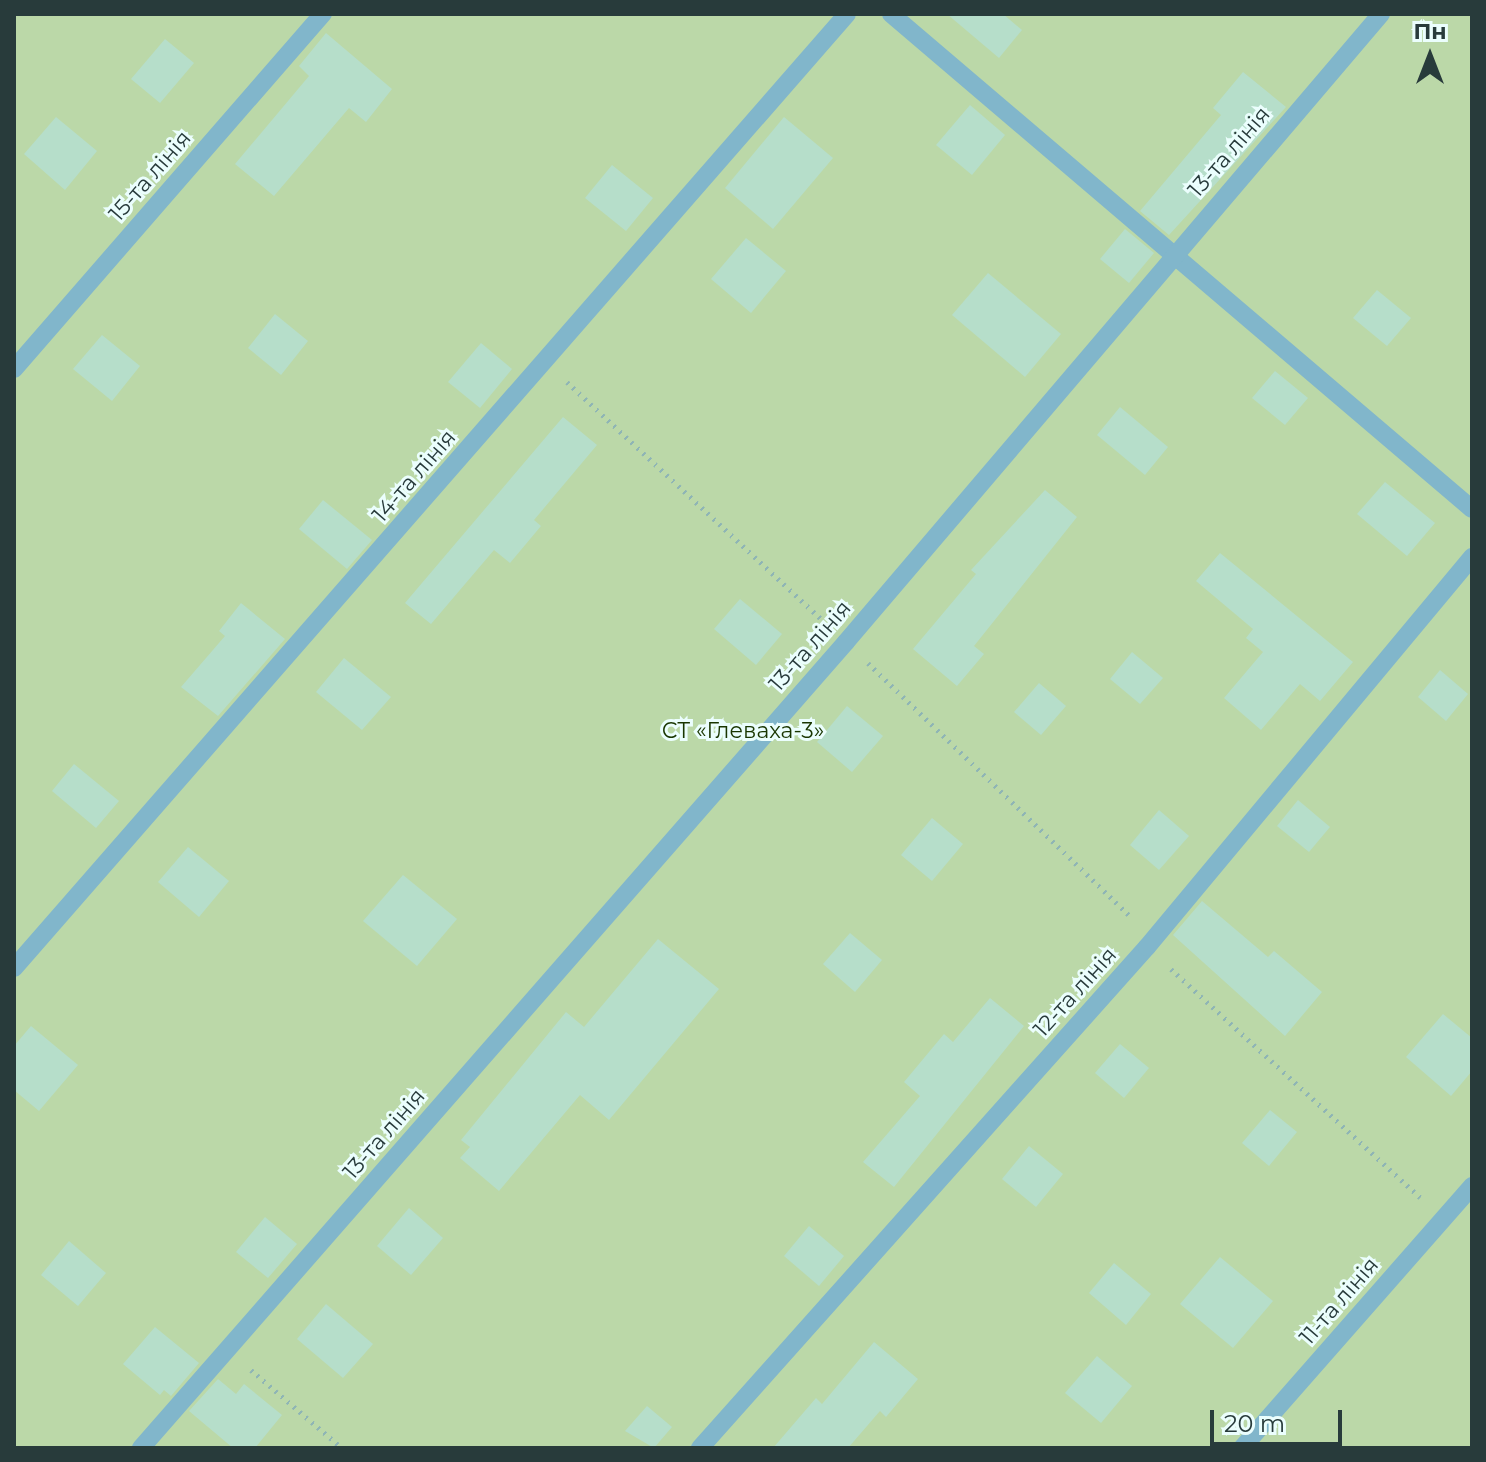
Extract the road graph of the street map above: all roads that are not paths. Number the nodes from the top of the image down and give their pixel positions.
1 (323, 14) edge
2 (847, 14) edge
3 (891, 14) edge
4 (1381, 14) edge
5 (1173, 254) junction
6 (14, 369) edge
7 (1472, 509) edge
8 (1472, 557) edge
9 (14, 968) edge
10 (1472, 1186) edge
11 (141, 1448) edge
12 (700, 1448) edge
13 (1242, 1448) edge

1 - 6 lane, 15-та лінія
2 - 9 lane, 14-та лінія
3 - 5 lane
4 - 5 lane, 13-та лінія
5 - 7 lane
5 - 11 lane, 13-та лінія
8 - 12 lane, 12-та лінія
10 - 13 lane, 11-та лінія

